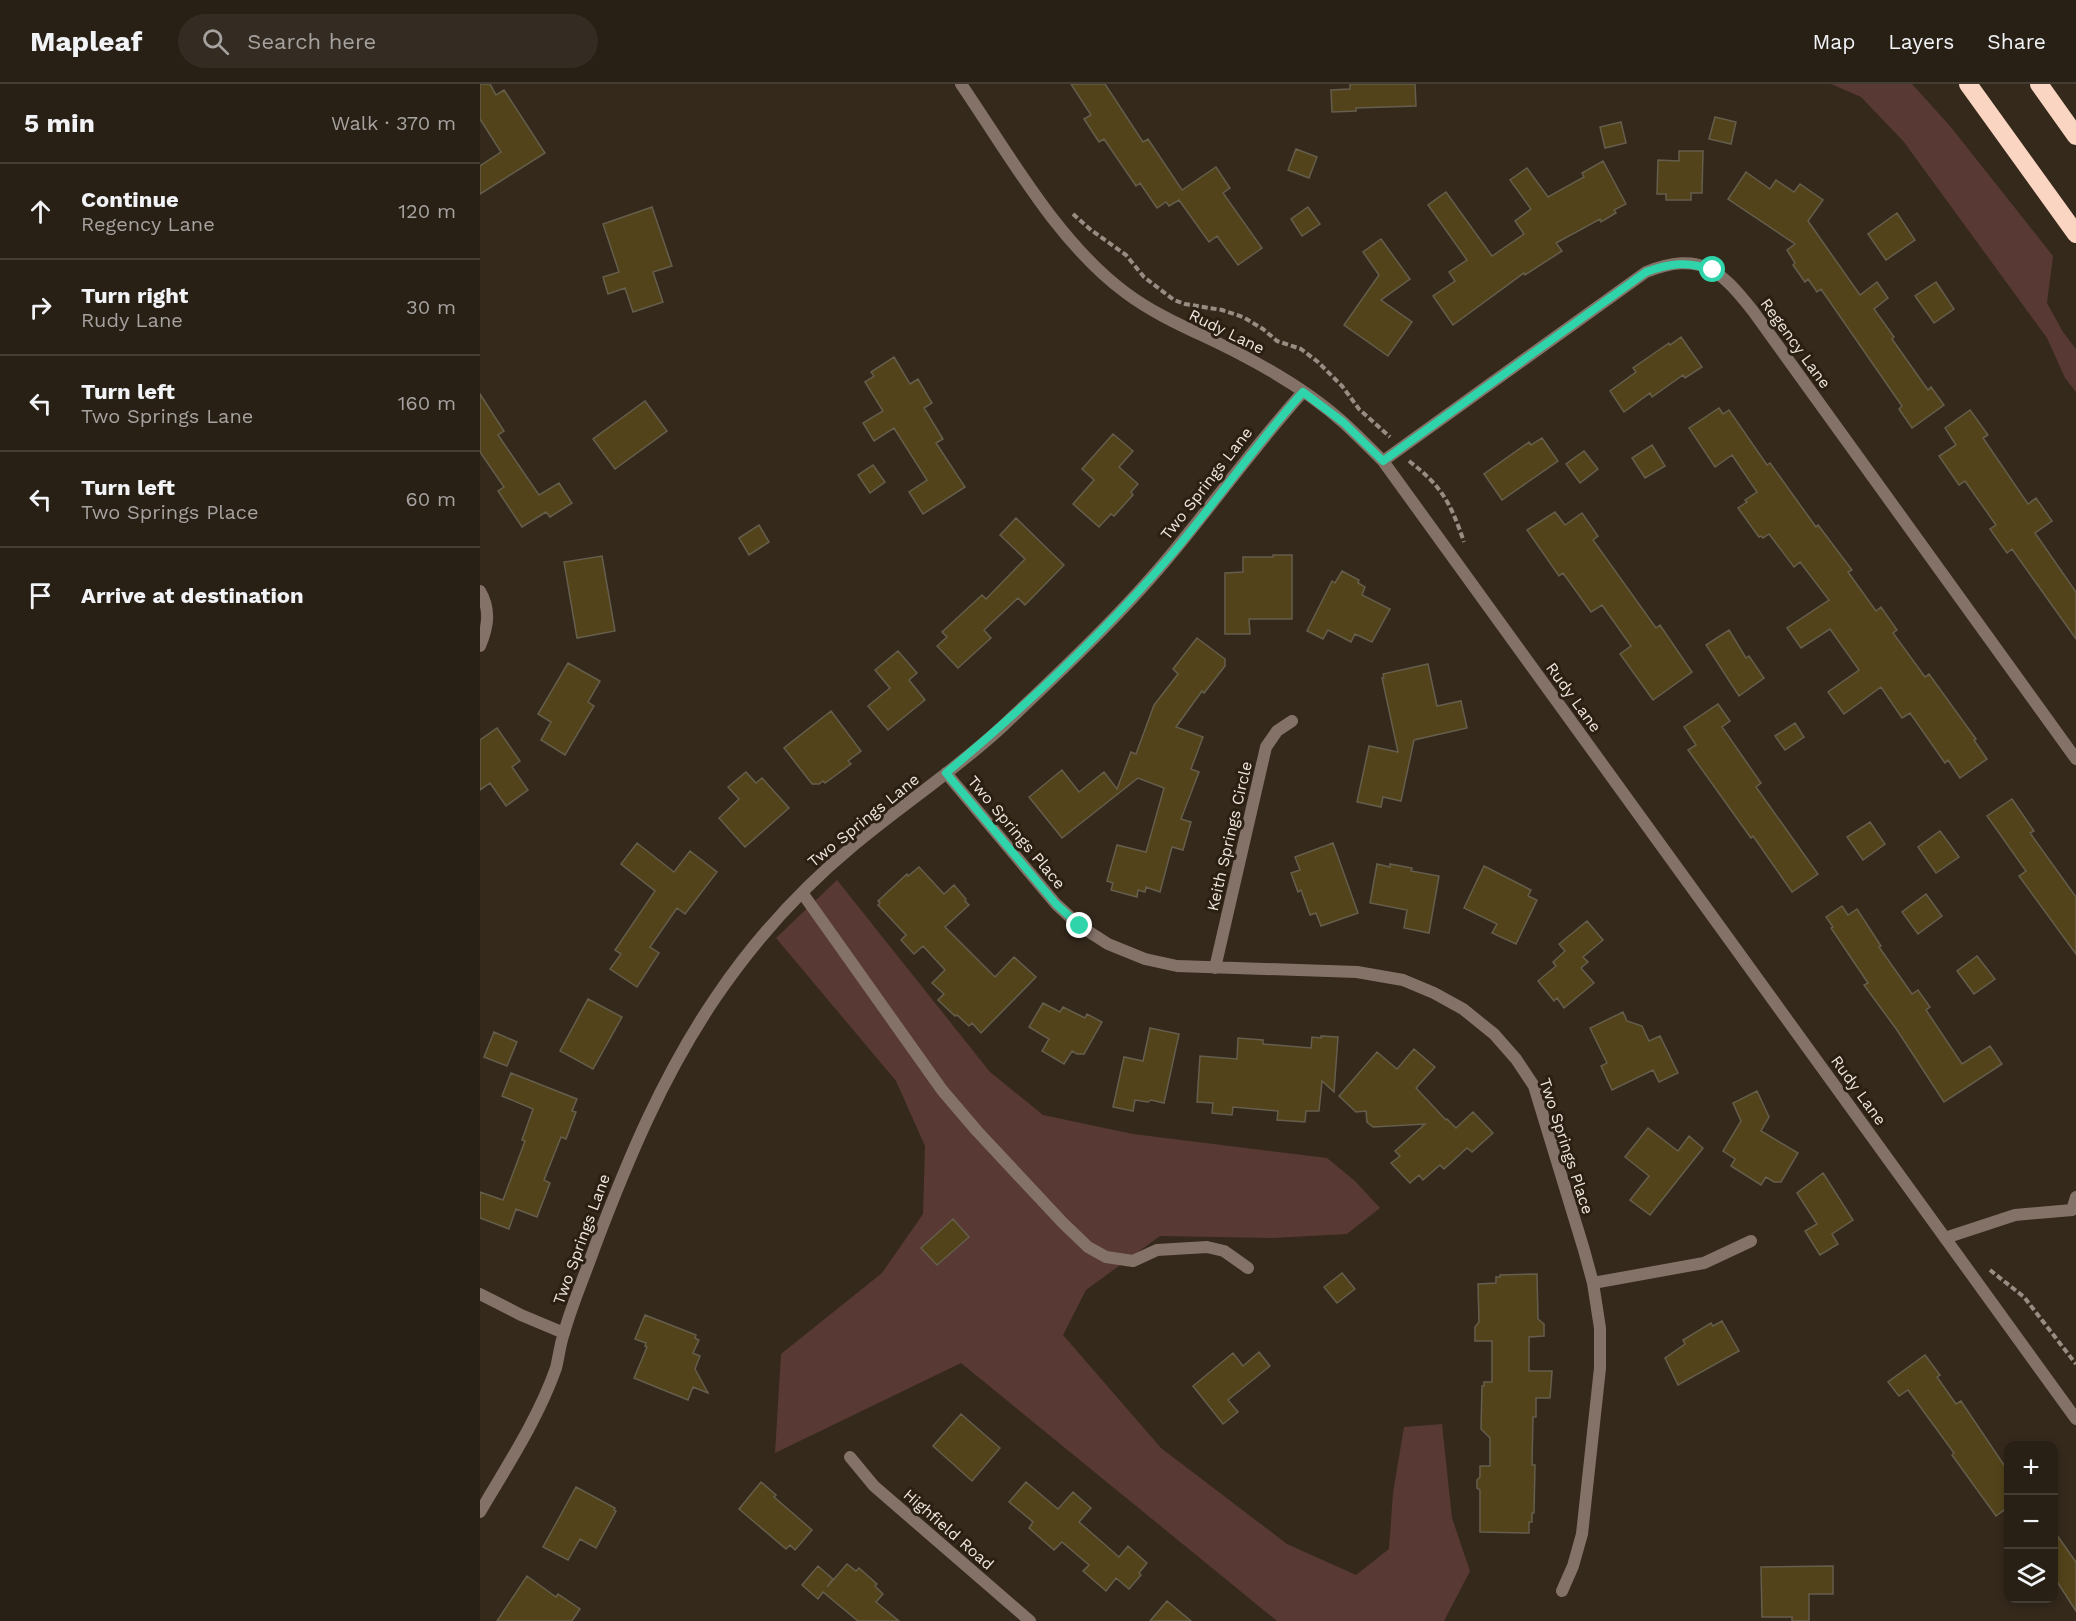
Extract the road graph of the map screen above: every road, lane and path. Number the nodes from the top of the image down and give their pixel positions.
1 (961, 84) edge
2 (1968, 84) edge
3 (2039, 84) edge
4 (2076, 136) edge
5 (2076, 234) edge
6 (1303, 392) junction
7 (1383, 461) junction
8 (480, 591) edge
9 (480, 646) edge
10 (1293, 721) dead end
11 (2076, 759) edge
12 (946, 773) junction
13 (803, 894) junction
14 (1215, 968) junction
15 (2076, 1197) edge
16 (2074, 1212) edge
17 (1945, 1238) junction
18 (1751, 1241) dead end
19 (1248, 1268) dead end
20 (1593, 1283) junction
21 (480, 1294) edge
22 (564, 1333) junction
23 (2076, 1419) edge
24 (849, 1458) dead end
25 (480, 1512) edge
26 (1562, 1590) dead end
27 (1030, 1621) edge

1 - 6 street, Rudy Lane
2 - 5 highway
3 - 4 highway
6 - 7 street, Rudy Lane
6 - 12 street, Two Springs Lane
7 - 11 street, Regency Lane
7 - 17 street, Rudy Lane
8 - 9 street
10 - 14 street, Keith Springs Circle
12 - 13 street, Two Springs Lane
12 - 14 street, Two Springs Place
13 - 19 street
13 - 22 street, Two Springs Lane
14 - 20 street, Two Springs Place
15 - 16 street
16 - 17 street
17 - 23 street, Rudy Lane
18 - 20 street
20 - 26 street, Two Springs Place
21 - 22 street
22 - 25 street, Two Springs Lane
24 - 27 street, Highfield Road

